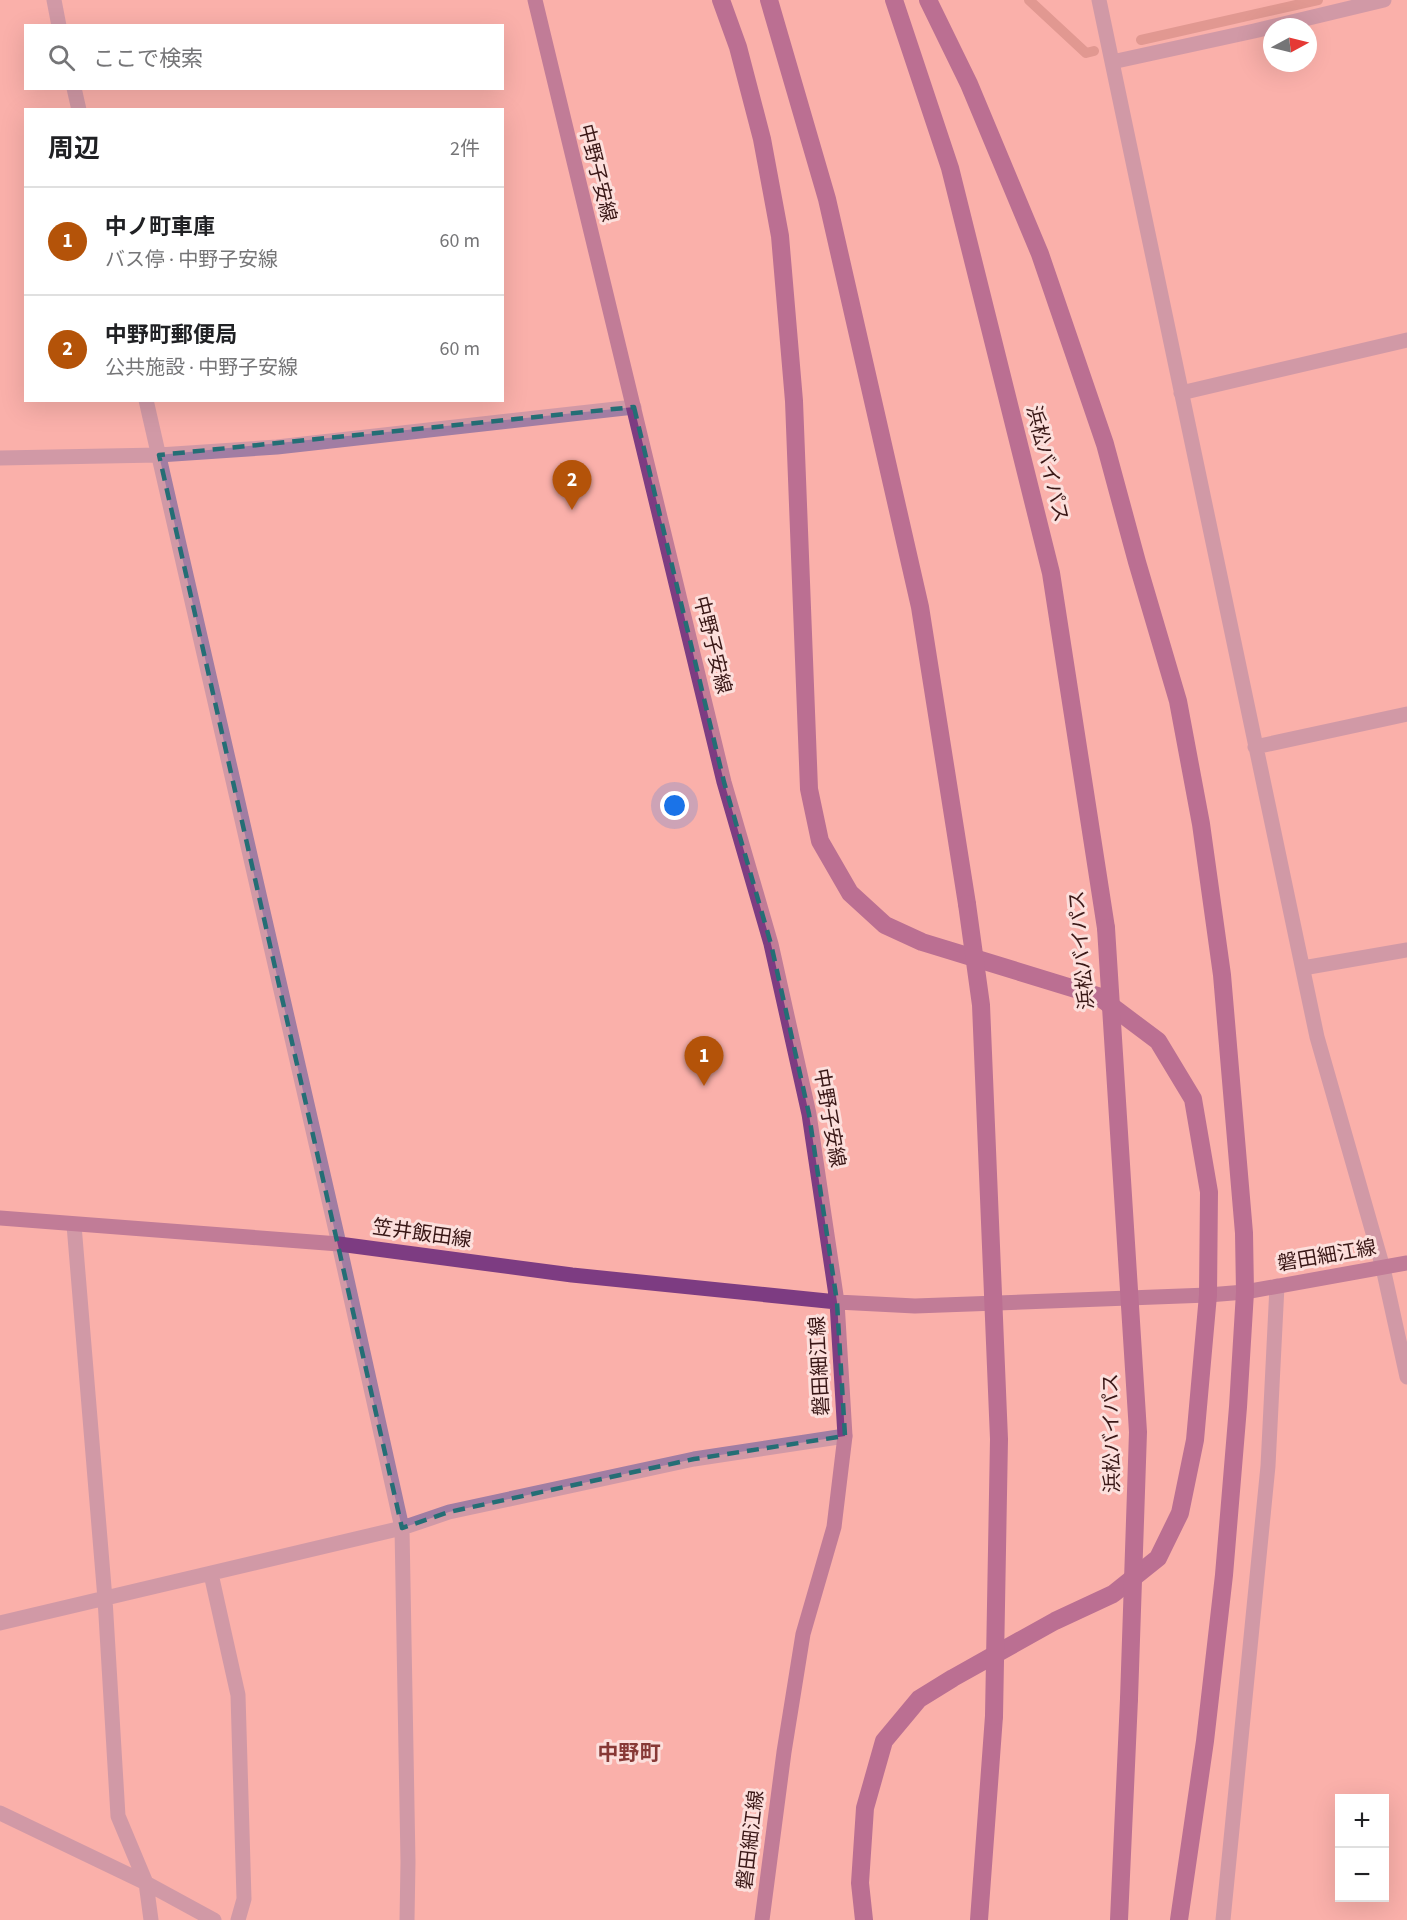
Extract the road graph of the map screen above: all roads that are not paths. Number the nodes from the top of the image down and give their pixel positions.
1 (54, 0) edge
2 (535, 0) edge
3 (721, 0) edge
4 (769, 0) edge
5 (894, 0) edge
6 (928, 0) edge
7 (1099, 0) edge
8 (1384, 0) edge
9 (59, 24) edge
10 (1112, 62) junction
11 (74, 90) edge
12 (79, 108) edge
13 (1407, 340) edge
14 (1181, 393) junction
15 (146, 402) edge
16 (633, 407) junction
17 (159, 455) junction
18 (0, 458) edge
19 (1407, 714) edge
20 (1255, 747) junction
21 (1407, 950) edge
22 (1303, 968) junction
23 (0, 1218) edge
24 (75, 1225) junction
25 (339, 1244) junction
26 (1407, 1263) edge
27 (1383, 1269) junction
28 (1277, 1286) junction
29 (1245, 1292) junction
30 (1208, 1295) junction
31 (837, 1302) junction
32 (1407, 1377) edge
33 (845, 1436) junction
34 (402, 1528) junction
35 (211, 1574) junction
36 (105, 1599) junction
37 (0, 1623) edge
38 (0, 1813) edge
39 (146, 1883) junction
40 (151, 1920) edge
41 (214, 1920) edge
42 (238, 1920) edge
43 (406, 1920) edge
44 (762, 1920) edge
45 (864, 1920) edge
46 (979, 1920) edge
47 (1119, 1920) edge
48 (1179, 1920) edge
49 (1223, 1920) edge

1 - 9 street
2 - 16 main road, 中野子安線
3 - 30 highway
4 - 46 highway, bridge
5 - 47 highway, 浜松バイパス, bridge
6 - 29 highway
7 - 10 street
8 - 10 street
10 - 14 street
11 - 12 street
13 - 14 street
14 - 20 street
15 - 17 street
16 - 17 street
16 - 31 main road, 中野子安線
17 - 18 street
17 - 25 street
19 - 20 street
20 - 22 street
21 - 22 street
22 - 27 street
23 - 24 main road, 笠井飯田線
24 - 25 main road, 笠井飯田線
24 - 36 street
25 - 31 main road, 笠井飯田線
25 - 34 street
26 - 27 main road, 磐田細江線
27 - 28 main road, 磐田細江線
27 - 32 street
28 - 29 main road, 磐田細江線
28 - 49 street
29 - 30 main road, 磐田細江線
29 - 48 highway
30 - 31 main road, 磐田細江線
30 - 45 highway
31 - 33 main road, 磐田細江線
33 - 34 street
33 - 44 main road, 磐田細江線
34 - 35 street
34 - 43 street
35 - 36 street
35 - 42 street
36 - 37 street
36 - 39 street
38 - 39 street
39 - 40 street
39 - 41 street

